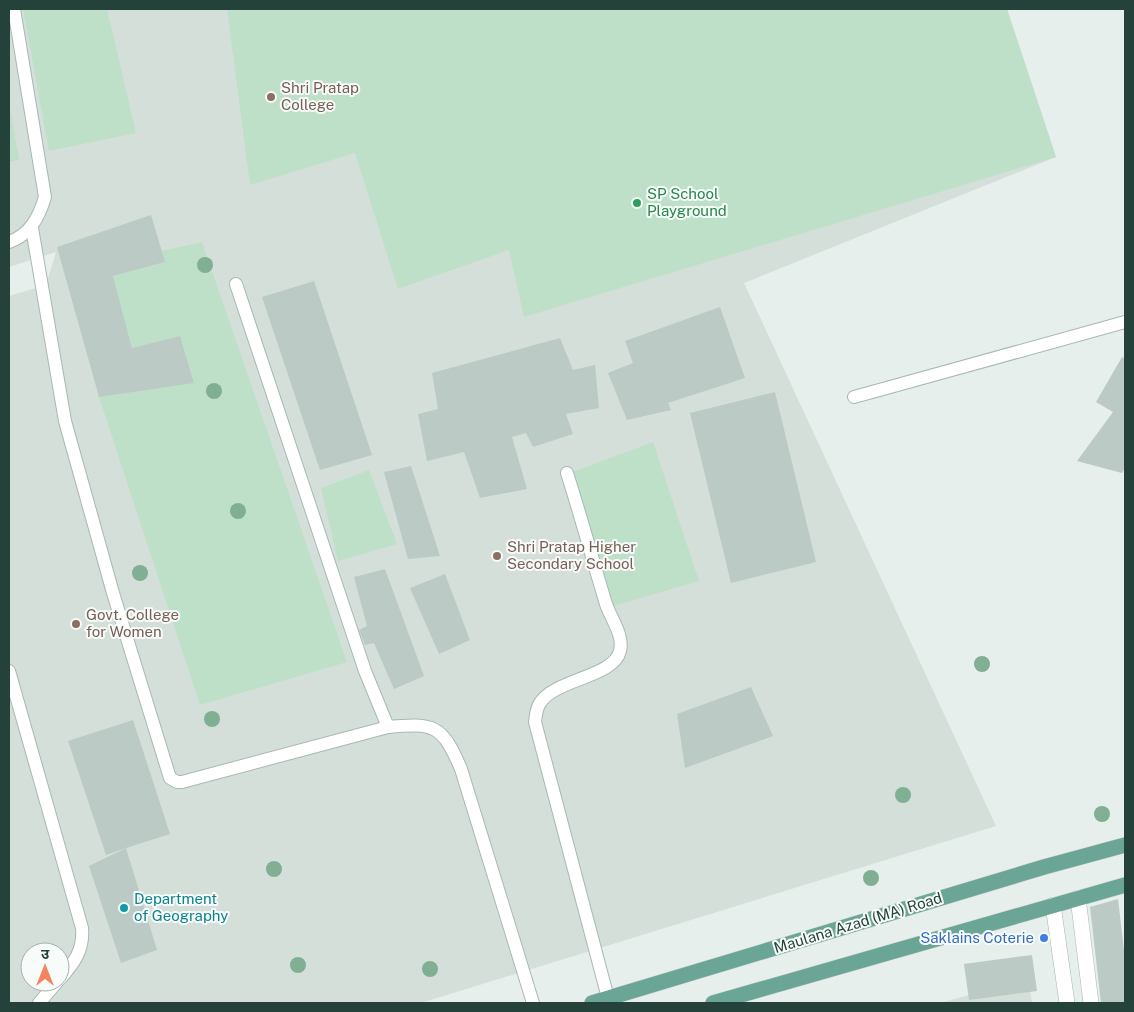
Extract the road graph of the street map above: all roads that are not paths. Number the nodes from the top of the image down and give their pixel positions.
1 (14, 9) edge
2 (32, 228) junction
3 (9, 242) edge
4 (236, 284) dead end
5 (1125, 322) edge
6 (854, 397) dead end
7 (567, 473) dead end
8 (9, 671) edge
9 (388, 727) junction
10 (1125, 845) edge
11 (1125, 885) edge
12 (1078, 898) junction
13 (1052, 905) junction
14 (70, 967) edge
15 (48, 992) edge
16 (608, 998) junction
17 (39, 1003) edge
18 (533, 1003) edge
19 (592, 1003) edge
20 (713, 1003) edge
21 (1067, 1003) edge
22 (1092, 1003) edge

1 - 2 lane
2 - 3 lane
2 - 9 lane
4 - 9 lane
5 - 6 lane
7 - 16 lane
8 - 14 lane
9 - 18 lane
10 - 16 main road, Maulana Azad (MA) Road
11 - 12 main road
12 - 13 main road
12 - 22 street
13 - 20 main road
13 - 21 street
15 - 17 lane
16 - 19 main road, Maulana Azad (MA) Road

